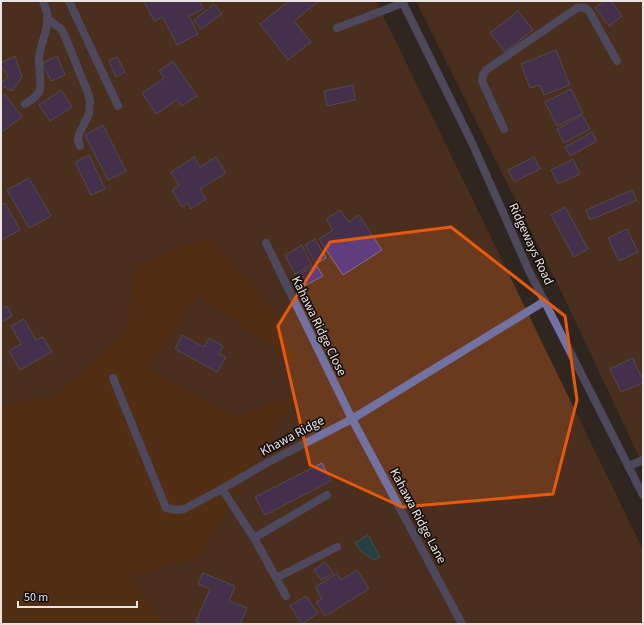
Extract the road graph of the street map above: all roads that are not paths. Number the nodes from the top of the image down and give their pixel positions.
1 (43, 1) edge
2 (69, 1) edge
3 (402, 2) edge
4 (48, 18) junction
5 (337, 28) dead end
6 (617, 60) dead end
7 (25, 104) dead end
8 (118, 106) dead end
9 (504, 129) dead end
10 (80, 146) dead end
11 (266, 243) dead end
12 (545, 301) junction
13 (113, 378) dead end
14 (352, 419) junction
15 (643, 460) edge
16 (629, 466) junction
17 (222, 490) junction
18 (326, 495) dead end
19 (643, 495) edge
20 (254, 538) junction
21 (337, 547) dead end
22 (276, 578) junction
23 (286, 596) dead end
24 (462, 624) edge

1 - 4 street
2 - 8 street
3 - 5 street
3 - 12 street, Ridgeways Road
4 - 7 street
4 - 10 street
6 - 9 street
11 - 14 street, Kahawa Ridge Close
12 - 14 street, Khawa Ridge
12 - 16 street, Ridgeways Road
13 - 17 street, Khawa Ridge
14 - 17 street, Khawa Ridge
14 - 24 street, Kahawa Ridge Lane
15 - 16 street
16 - 19 street, Ridgeways Road
17 - 20 street
18 - 20 street
20 - 22 street
21 - 22 street
22 - 23 street

